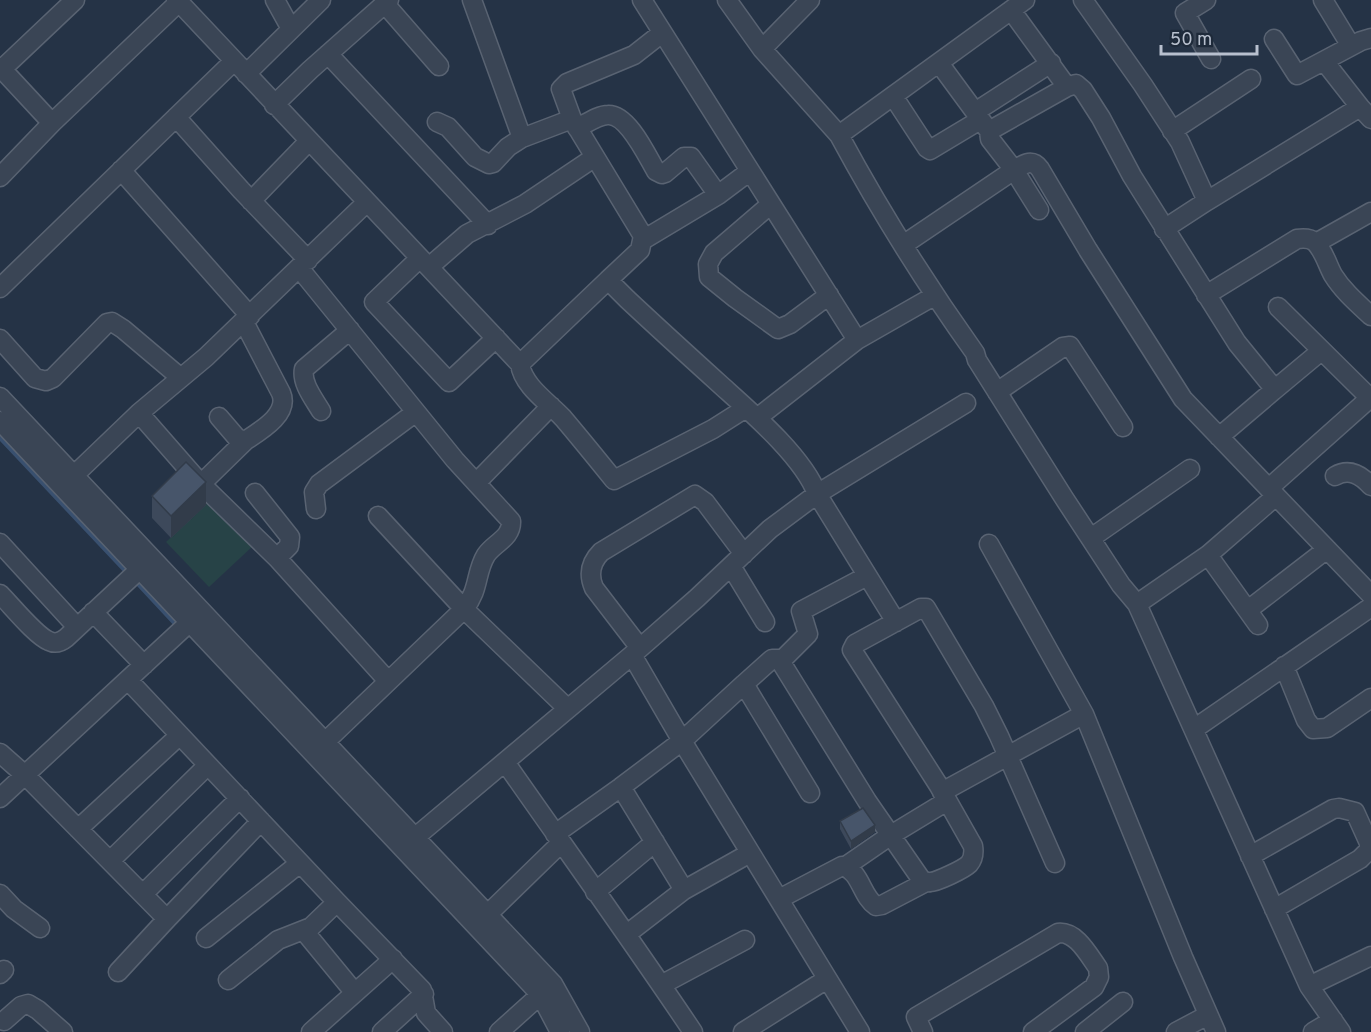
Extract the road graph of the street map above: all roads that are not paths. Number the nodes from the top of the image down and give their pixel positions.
1 (75, 0) edge
2 (275, 0) edge
3 (321, 0) edge
4 (472, 0) edge
5 (642, 0) edge
6 (728, 0) edge
7 (810, 0) edge
8 (1083, 0) edge
9 (1206, 0) edge
10 (1323, 0) edge
11 (178, 1) edge
12 (387, 2) edge
13 (1018, 5) edge
14 (291, 29) junction
15 (662, 33) junction
16 (1371, 38) edge
17 (1274, 39) dead end
18 (1351, 46) junction
19 (762, 49) junction
20 (328, 54) junction
21 (1211, 58) dead end
22 (1324, 61) junction
23 (939, 63) junction
24 (1051, 63) junction
25 (439, 66) dead end
26 (240, 67) junction
27 (1, 68) edge
28 (1251, 79) dead end
29 (1068, 87) junction
30 (893, 96) junction
31 (274, 105) junction
32 (1365, 113) edge
33 (176, 117) junction
34 (982, 121) junction
35 (437, 122) dead end
36 (52, 123) junction
37 (575, 124) junction
38 (1172, 130) junction
39 (839, 135) junction
40 (522, 138) junction
41 (309, 141) junction
42 (595, 157) junction
43 (121, 170) junction
44 (1014, 170) junction
45 (2, 171) edge
46 (750, 171) junction
47 (718, 195) junction
48 (251, 201) junction
49 (1207, 201) junction
50 (367, 202) junction
51 (771, 204) junction
52 (1039, 210) dead end
53 (1371, 212) edge
54 (488, 225) junction
55 (1164, 229) junction
56 (643, 240) junction
57 (1316, 243) junction
58 (903, 245) junction
59 (425, 263) junction
60 (304, 265) junction
61 (608, 280) junction
62 (2, 281) edge
63 (829, 295) junction
64 (1206, 295) junction
65 (934, 296) junction
66 (1278, 307) dead end
67 (1371, 316) edge
68 (247, 319) junction
69 (350, 330) junction
70 (496, 338) junction
71 (0, 339) edge
72 (857, 340) junction
73 (1321, 351) junction
74 (520, 364) junction
75 (181, 378) junction
76 (1273, 391) junction
77 (997, 392) junction
78 (0, 397) edge
79 (1370, 398) edge
80 (966, 403) dead end
81 (551, 406) junction
82 (321, 411) dead end
83 (416, 412) junction
84 (139, 413) junction
85 (751, 413) junction
86 (219, 417) dead end
87 (2, 426) edge
88 (1123, 427) dead end
89 (1219, 437) junction
90 (244, 441) junction
91 (1190, 469) dead end
92 (1335, 476) dead end
93 (68, 481) junction
94 (476, 483) junction
95 (201, 484) junction
96 (1371, 486) edge
97 (1273, 492) junction
98 (255, 493) dead end
99 (817, 494) junction
100 (316, 509) dead end
101 (378, 516) dead end
102 (1091, 538) junction
103 (0, 543) edge
104 (989, 544) dead end
105 (1327, 549) junction
106 (1208, 555) junction
107 (277, 558) junction
108 (737, 560) junction
109 (140, 569) junction
110 (867, 576) junction
111 (0, 594) edge
112 (1371, 595) edge
113 (1137, 604) junction
114 (1371, 607) edge
115 (464, 609) junction
116 (93, 612) junction
117 (190, 622) junction
118 (765, 622) dead end
119 (896, 622) junction
120 (77, 627) junction
121 (636, 651) junction
122 (781, 661) junction
123 (144, 665) junction
124 (1284, 666) junction
125 (128, 680) junction
126 (388, 681) junction
127 (744, 684) junction
128 (1371, 698) edge
129 (568, 709) junction
130 (1084, 714) junction
131 (1194, 729) junction
132 (180, 735) junction
133 (682, 741) junction
134 (325, 742) junction
135 (0, 753) edge
136 (1008, 756) junction
137 (506, 762) junction
138 (208, 765) junction
139 (25, 775) junction
140 (621, 787) junction
141 (810, 794) dead end
142 (944, 796) junction
143 (0, 798) edge
144 (240, 798) junction
145 (261, 821) junction
146 (78, 829) junction
147 (891, 835) junction
148 (558, 838) junction
149 (655, 842) junction
150 (408, 843) junction
151 (750, 853) junction
152 (1250, 856) junction
153 (110, 861) junction
154 (300, 863) junction
155 (1055, 863) dead end
156 (846, 866) junction
157 (926, 882) junction
158 (684, 890) junction
159 (595, 891) junction
160 (0, 894) edge
161 (143, 894) junction
162 (779, 899) junction
163 (337, 902) junction
164 (1274, 909) junction
165 (488, 914) junction
166 (167, 919) junction
167 (40, 928) dead end
168 (304, 930) junction
169 (627, 934) junction
170 (206, 938) dead end
171 (744, 940) dead end
172 (1371, 956) edge
173 (393, 959) junction
174 (118, 972) dead end
175 (827, 979) junction
176 (228, 980) dead end
177 (661, 985) junction
178 (1309, 986) junction
179 (547, 989) junction
180 (355, 993) junction
181 (424, 994) junction
182 (1123, 1002) dead end
183 (1208, 1015) junction
184 (5, 1025) edge
185 (1337, 1026) edge
186 (63, 1032) edge
187 (311, 1032) edge
188 (382, 1032) edge
189 (443, 1032) edge
190 (499, 1032) edge
191 (560, 1032) edge
192 (580, 1032) edge
193 (693, 1032) edge
194 (743, 1032) edge
195 (860, 1032) edge
196 (923, 1032) edge
197 (1033, 1032) edge
198 (1085, 1032) edge
199 (1176, 1032) edge
200 (1216, 1032) edge
201 (1313, 1032) edge

1 - 27 street
2 - 14 street
3 - 14 street
4 - 40 street
5 - 15 street
6 - 19 street
7 - 19 street
8 - 38 street
9 - 21 street
10 - 18 street
11 - 26 street
11 - 36 street
12 - 20 street
12 - 25 street
13 - 23 street
13 - 24 street
14 - 26 street
15 - 37 street
15 - 46 street
16 - 18 street
17 - 22 street
18 - 22 street
19 - 39 street
20 - 31 street
20 - 54 street
22 - 32 street
23 - 30 street
23 - 34 street
24 - 29 street
24 - 34 street
26 - 31 street
26 - 33 street
27 - 36 street
28 - 38 street
29 - 34 street
29 - 55 street
30 - 34 street
30 - 39 street
31 - 41 street
32 - 49 street
33 - 43 street
33 - 48 street
34 - 44 street
35 - 40 street
36 - 45 street
37 - 40 street
37 - 42 street
37 - 47 street
38 - 49 street
39 - 58 street
41 - 48 street
41 - 50 street
42 - 54 street
42 - 56 street
43 - 62 street
43 - 68 street
44 - 52 street
44 - 58 street
44 - 89 street
46 - 47 street
46 - 51 street
47 - 56 street
48 - 60 street
49 - 55 street
50 - 59 street
50 - 60 street
51 - 63 street
51 - 63 street
53 - 57 street
54 - 59 street
55 - 64 street
56 - 61 street
57 - 64 street
57 - 67 street
58 - 65 street
59 - 70 street
59 - 70 street
60 - 68 street
60 - 69 street
61 - 74 street
61 - 85 street
63 - 72 street
64 - 76 street
65 - 72 street
65 - 77 street
66 - 73 street
68 - 75 street
68 - 90 street
69 - 82 street
69 - 83 street
70 - 74 street
71 - 75 street
72 - 85 street
73 - 76 street
73 - 79 street
74 - 81 street
75 - 84 street
76 - 89 street
77 - 88 street
77 - 102 street
78 - 93 street
79 - 97 street
80 - 99 street
81 - 85 street
81 - 94 street
83 - 94 street
83 - 100 street
84 - 93 street
84 - 95 street
85 - 99 street
86 - 90 street
87 - 93 street
89 - 97 street
90 - 95 street
91 - 102 street
92 - 96 street
93 - 109 street
93 - 134 street
94 - 115 street
95 - 107 street
97 - 105 street
97 - 106 street
98 - 107 street
99 - 108 street
99 - 110 street
101 - 115 street
102 - 113 street
103 - 120 street
104 - 130 street
105 - 106 street
105 - 112 street
106 - 113 street
107 - 126 street
108 - 118 street
108 - 121 street
108 - 121 street
109 - 116 street
109 - 117 street
110 - 119 street
110 - 122 street
111 - 120 street
113 - 131 street
114 - 124 street
115 - 126 street
115 - 129 street
116 - 120 street
116 - 123 street
117 - 123 street
117 - 150 street
119 - 136 street
119 - 142 street
121 - 129 street
121 - 133 street
122 - 127 street
122 - 147 street
123 - 125 street
124 - 128 street
124 - 131 street
125 - 132 street
125 - 139 street
126 - 134 street
127 - 133 street
127 - 141 street
129 - 137 street
130 - 136 street
130 - 183 street
131 - 152 street
132 - 138 street
132 - 146 street
133 - 140 street
133 - 151 street
134 - 150 street
135 - 139 street
136 - 142 street
136 - 155 street
137 - 148 street
137 - 150 street
138 - 144 street
138 - 153 street
139 - 143 street
139 - 146 street
140 - 148 street
140 - 149 street
142 - 147 street
142 - 157 street
144 - 145 street
144 - 161 street
145 - 154 street
145 - 166 street
146 - 153 street
147 - 156 street
147 - 157 street
148 - 159 street
148 - 165 street
149 - 158 street
149 - 159 street
150 - 165 street
150 - 179 street
151 - 158 street
151 - 162 street
152 - 164 street
152 - 164 street
153 - 161 street
154 - 163 street
154 - 170 street
156 - 157 street
156 - 162 street
158 - 169 street
159 - 169 street
160 - 167 street
161 - 166 street
162 - 175 street
163 - 168 street
163 - 173 street
164 - 178 street
165 - 179 street
166 - 174 street
168 - 176 street
168 - 180 street
169 - 177 street
171 - 177 street
172 - 178 street
173 - 180 street
173 - 181 street
175 - 194 street
175 - 195 street
177 - 193 street
178 - 185 street
179 - 190 street
179 - 191 street
179 - 192 street
180 - 187 street
181 - 188 street
181 - 189 street
182 - 198 street
183 - 199 street
183 - 200 street
184 - 186 street
185 - 201 street
196 - 197 street

